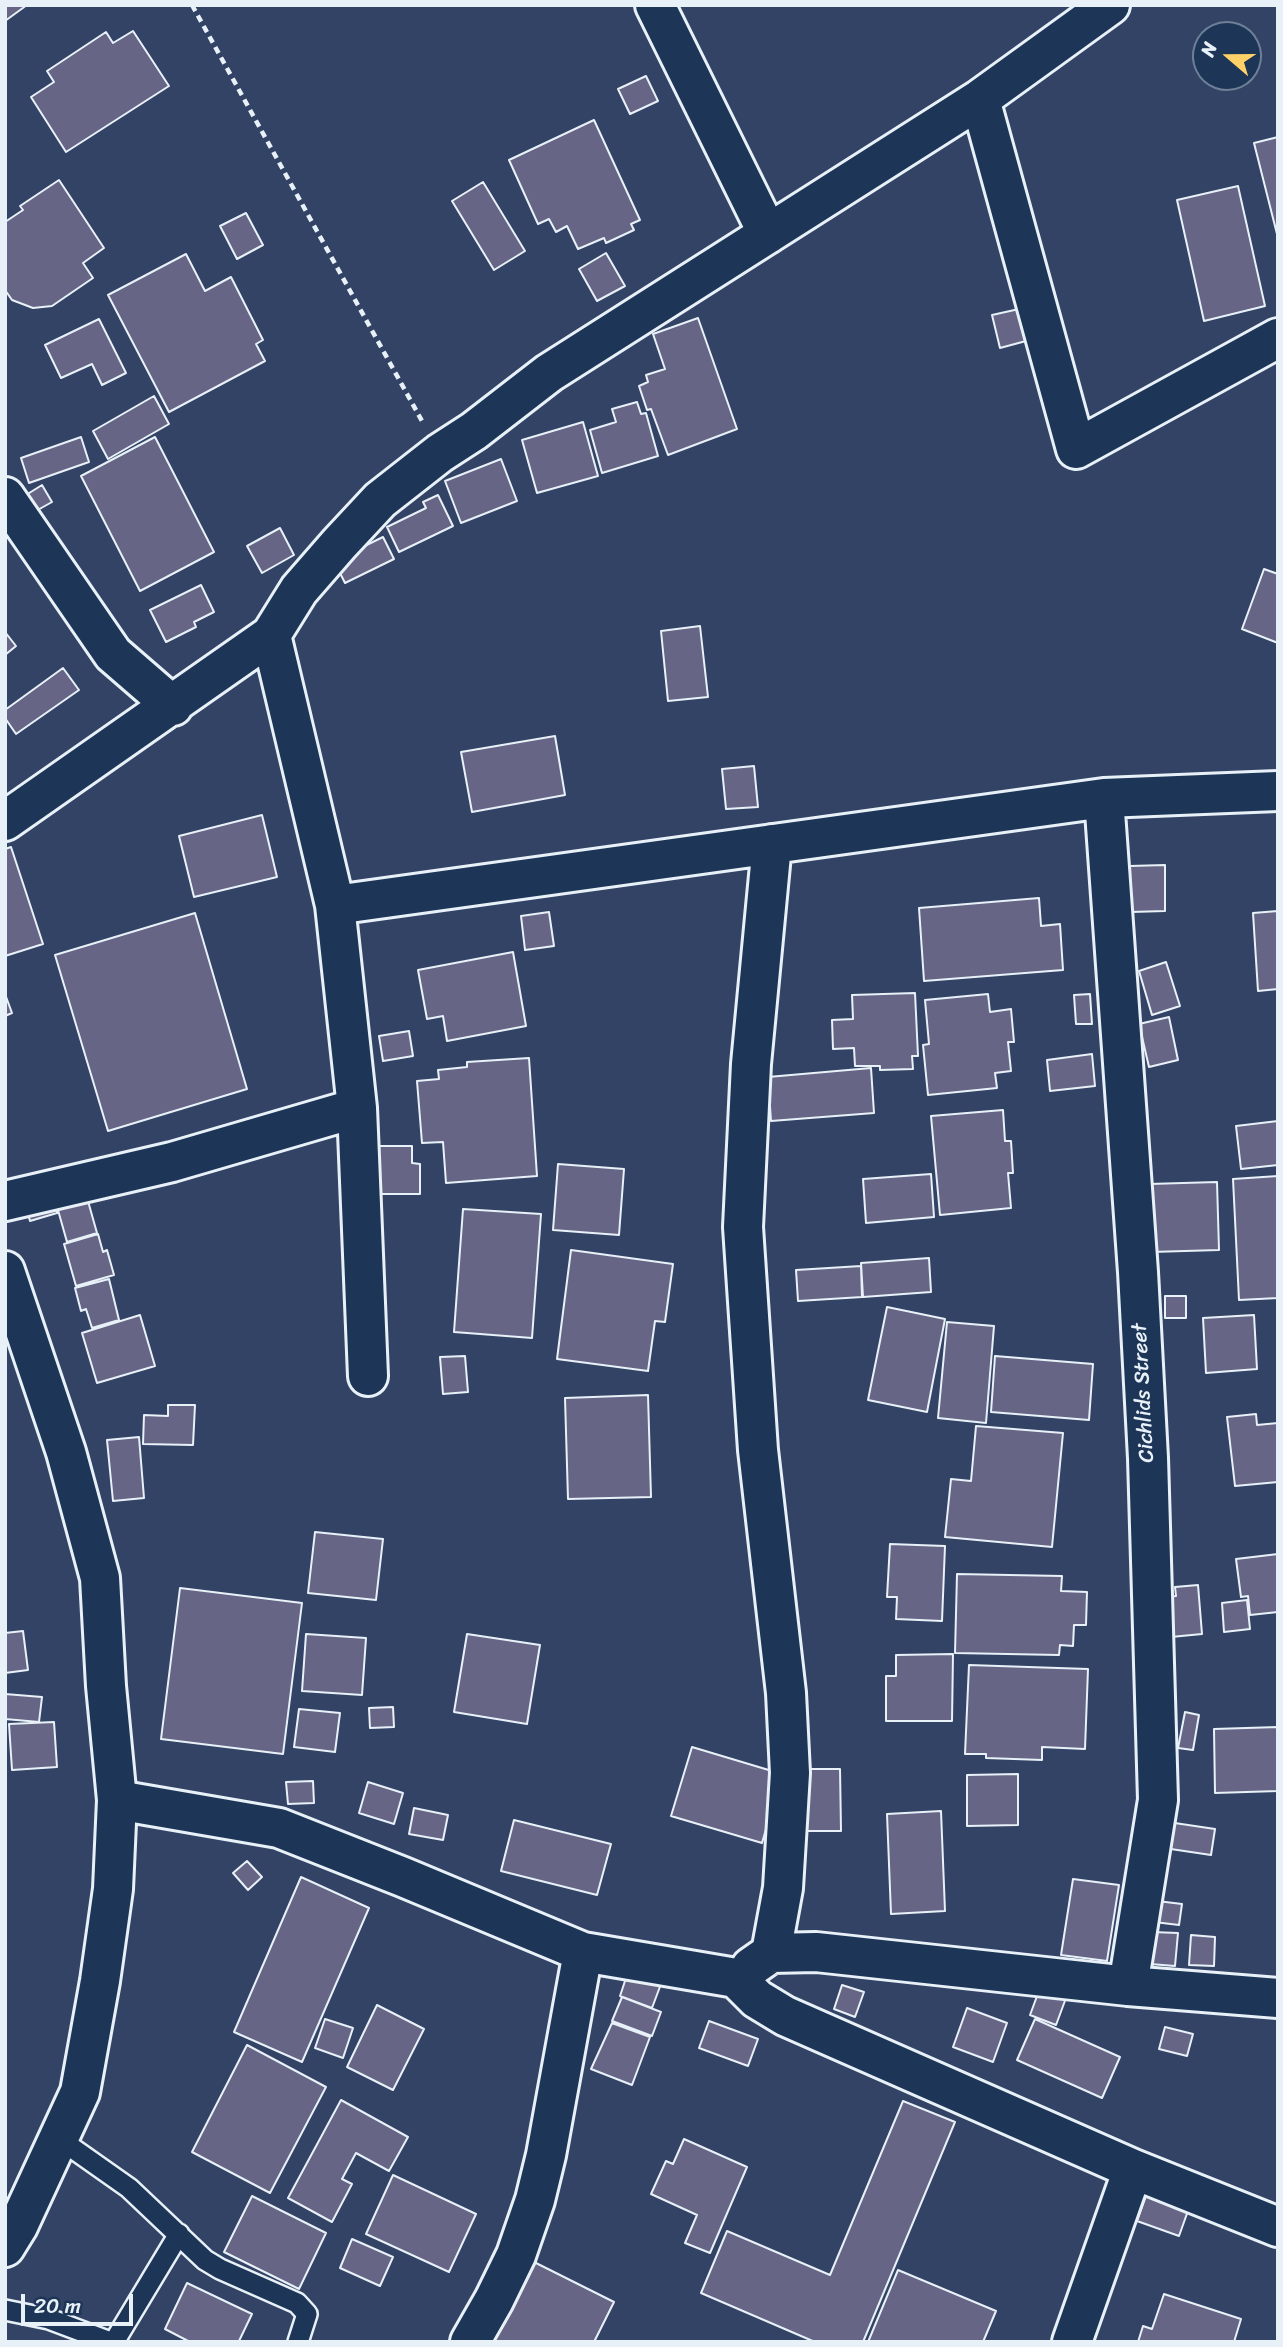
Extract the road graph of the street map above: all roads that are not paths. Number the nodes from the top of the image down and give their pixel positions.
1 (655, 5) edge
2 (1110, 5) edge
3 (979, 99) junction
4 (768, 234) junction
5 (1278, 338) edge
6 (5, 498) edge
7 (271, 635) junction
8 (173, 706) junction
9 (1278, 791) edge
10 (1104, 798) junction
11 (5, 821) edge
12 (772, 844) junction
13 (335, 905) junction
14 (357, 1108) junction
15 (5, 1201) edge
16 (5, 1270) edge
17 (368, 1376) dead end
18 (117, 1800) junction
19 (583, 1952) junction
20 (771, 1953) junction
21 (736, 1978) junction
22 (1128, 1986) junction
23 (1278, 1998) edge
24 (58, 2138) junction
25 (1133, 2169) junction
26 (1278, 2227) edge
27 (179, 2234) junction
28 (5, 2247) edge
29 (5, 2310) edge
30 (112, 2342) edge
31 (298, 2342) edge
32 (470, 2342) edge
33 (1072, 2342) edge

1 - 4 street
2 - 3 street
3 - 4 street
3 - 5 street
4 - 7 street
6 - 8 street
7 - 8 street
7 - 13 street
8 - 11 street
9 - 10 street
10 - 12 street
10 - 22 street, Cichlids Street
12 - 13 street
12 - 20 street
13 - 14 street
14 - 15 street
14 - 17 street
16 - 18 street
18 - 19 street
18 - 24 street
19 - 21 street
19 - 32 street
20 - 21 street
20 - 22 street
21 - 25 street
22 - 23 street
24 - 27 lane
24 - 28 street
25 - 26 street
25 - 33 street
27 - 30 lane
27 - 31 lane
29 - 30 lane

